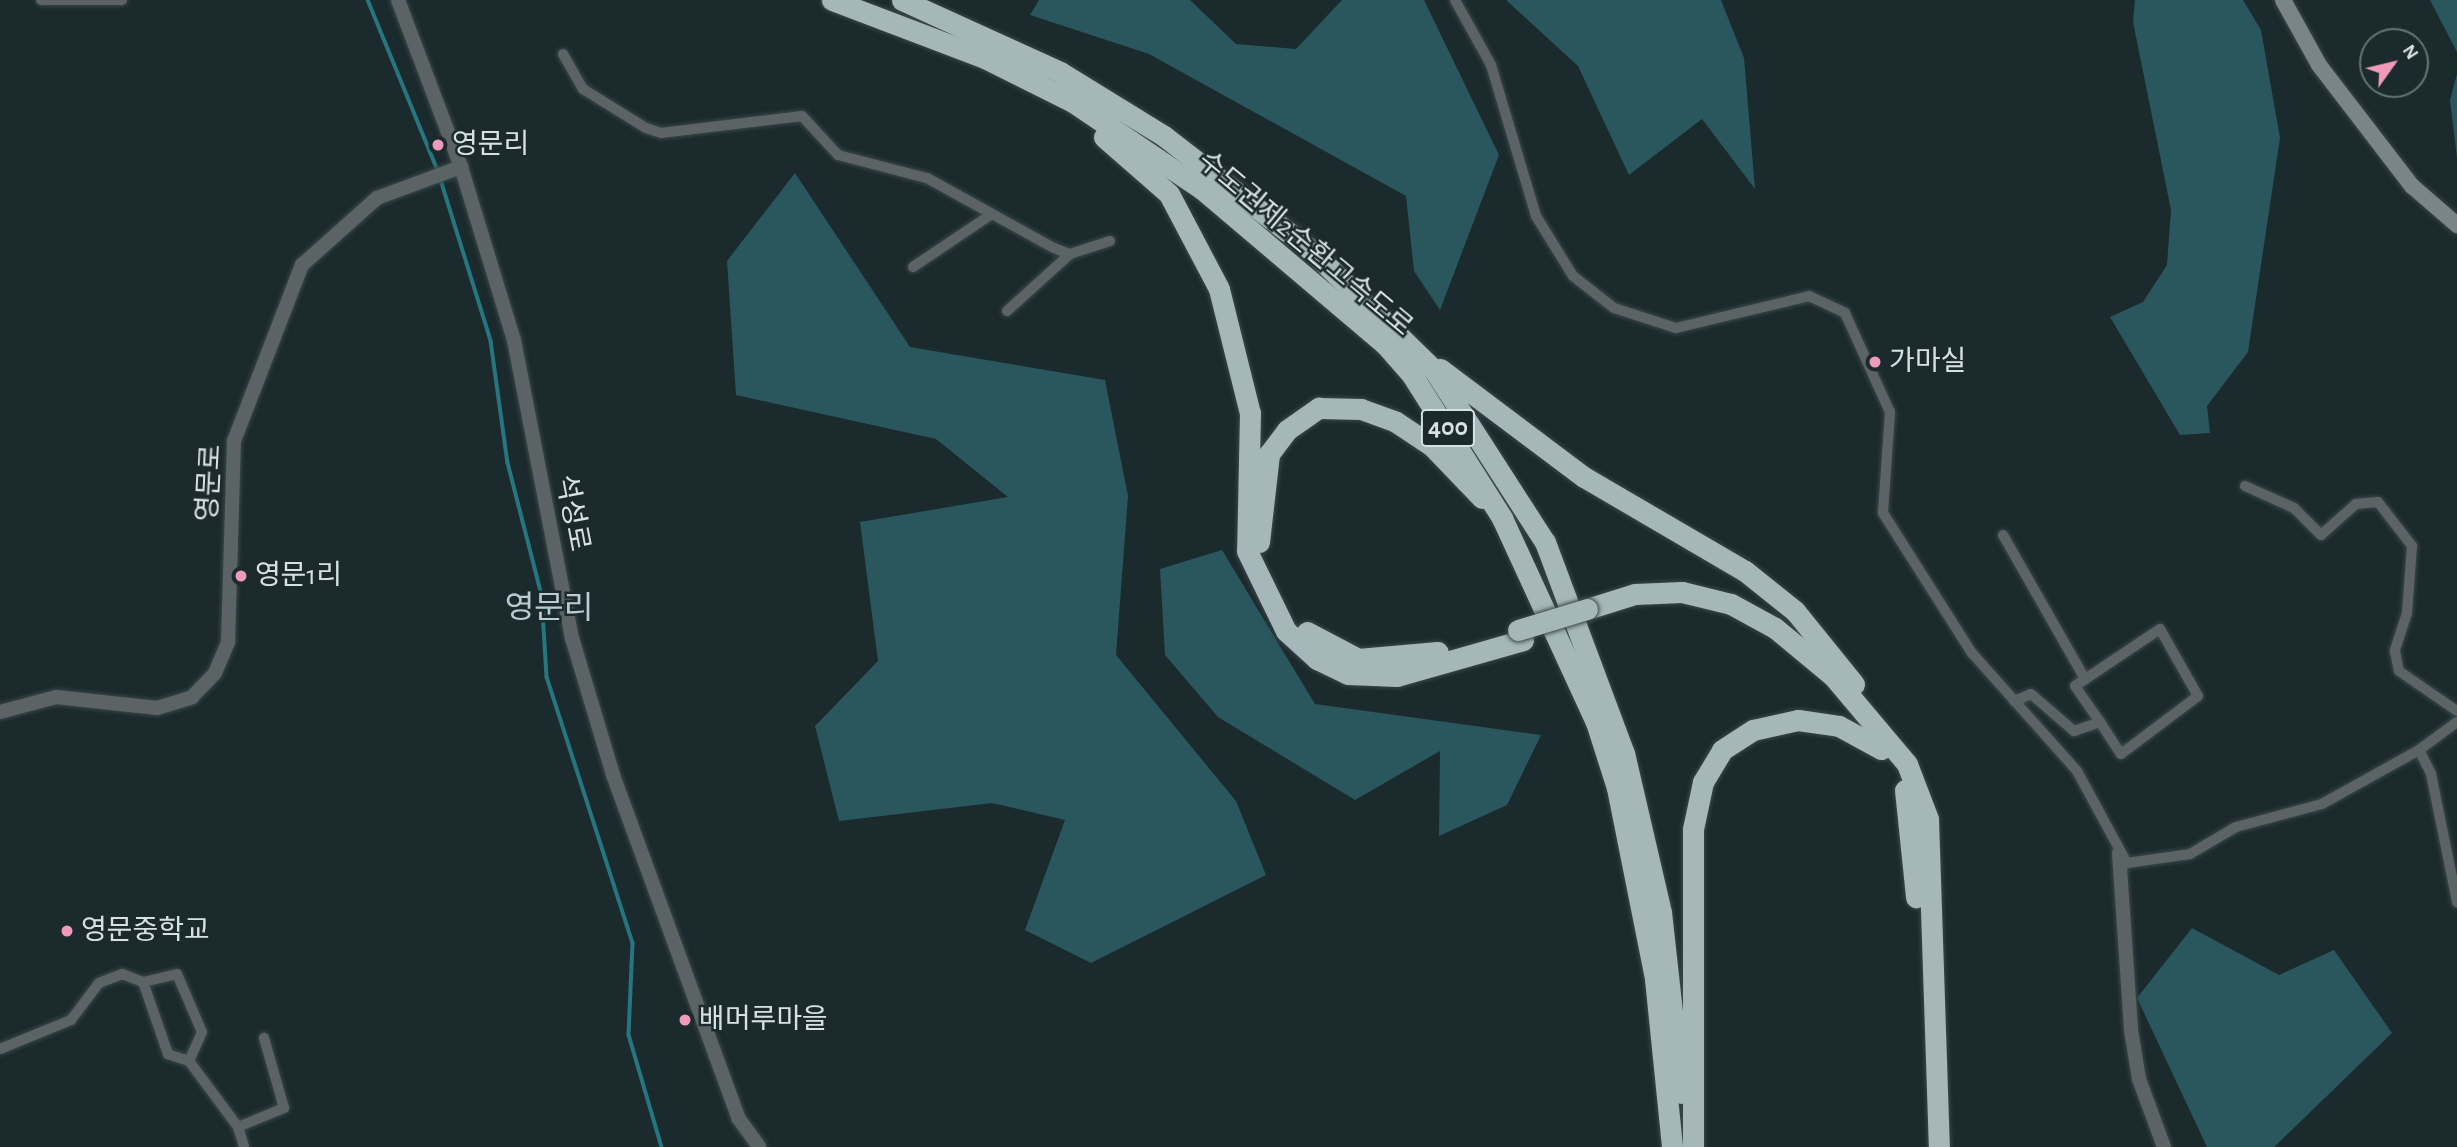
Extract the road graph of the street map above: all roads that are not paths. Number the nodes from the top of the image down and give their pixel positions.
1 (41, 0) edge
2 (122, 0) edge
3 (398, 0) edge
4 (832, 0) edge
5 (902, 0) edge
6 (1455, 0) edge
7 (2283, 0) edge
8 (563, 54) dead end
9 (1073, 102) junction
10 (456, 169) junction
11 (989, 216) junction
12 (2457, 225) edge
13 (1110, 241) dead end
14 (1070, 254) junction
15 (913, 267) dead end
16 (1007, 311) dead end
17 (1426, 360) junction
18 (2245, 486) dead end
19 (1502, 519) junction
20 (2003, 535) dead end
21 (1590, 614) junction
22 (1521, 635) junction
23 (2085, 679) junction
24 (2014, 701) junction
25 (2457, 711) edge
26 (0, 712) edge
27 (2100, 722) junction
28 (2457, 722) edge
29 (1881, 749) junction
30 (2419, 750) junction
31 (1907, 764) junction
32 (2119, 852) junction
33 (2457, 902) edge
34 (143, 982) junction
35 (264, 1038) dead end
36 (0, 1049) edge
37 (189, 1061) junction
38 (238, 1127) junction
39 (244, 1147) edge
40 (758, 1147) edge
41 (1672, 1147) edge
42 (1685, 1147) edge
43 (1693, 1147) edge
44 (1928, 1147) edge
45 (1939, 1147) edge
46 (2164, 1147) edge

1 - 2 street
3 - 10 street, 석성로
4 - 9 highway, 수도권제2순환고속도로 / 400
5 - 17 highway, 수도권제2순환고속도로 / 400
6 - 24 street
7 - 12 main road
8 - 11 street
9 - 19 highway, 수도권제2순환고속도로 / 400
9 - 22 highway
10 - 26 street, 영문로
10 - 40 street, 석성로
11 - 14 street
11 - 15 street
13 - 14 street
14 - 16 street
17 - 31 highway
17 - 42 highway, 수도권제2순환고속도로 / 400
18 - 25 street
19 - 22 highway
19 - 41 highway, 수도권제2순환고속도로 / 400
20 - 23 street
21 - 22 highway, bridge
21 - 29 highway
21 - 31 highway
23 - 27 street
23 - 27 street
24 - 27 street
24 - 32 street
28 - 30 street
29 - 43 highway
29 - 44 highway
30 - 32 street
30 - 33 street
31 - 45 highway
32 - 46 street
34 - 36 street
34 - 37 street
34 - 37 street
35 - 38 street
37 - 38 street
38 - 39 street

